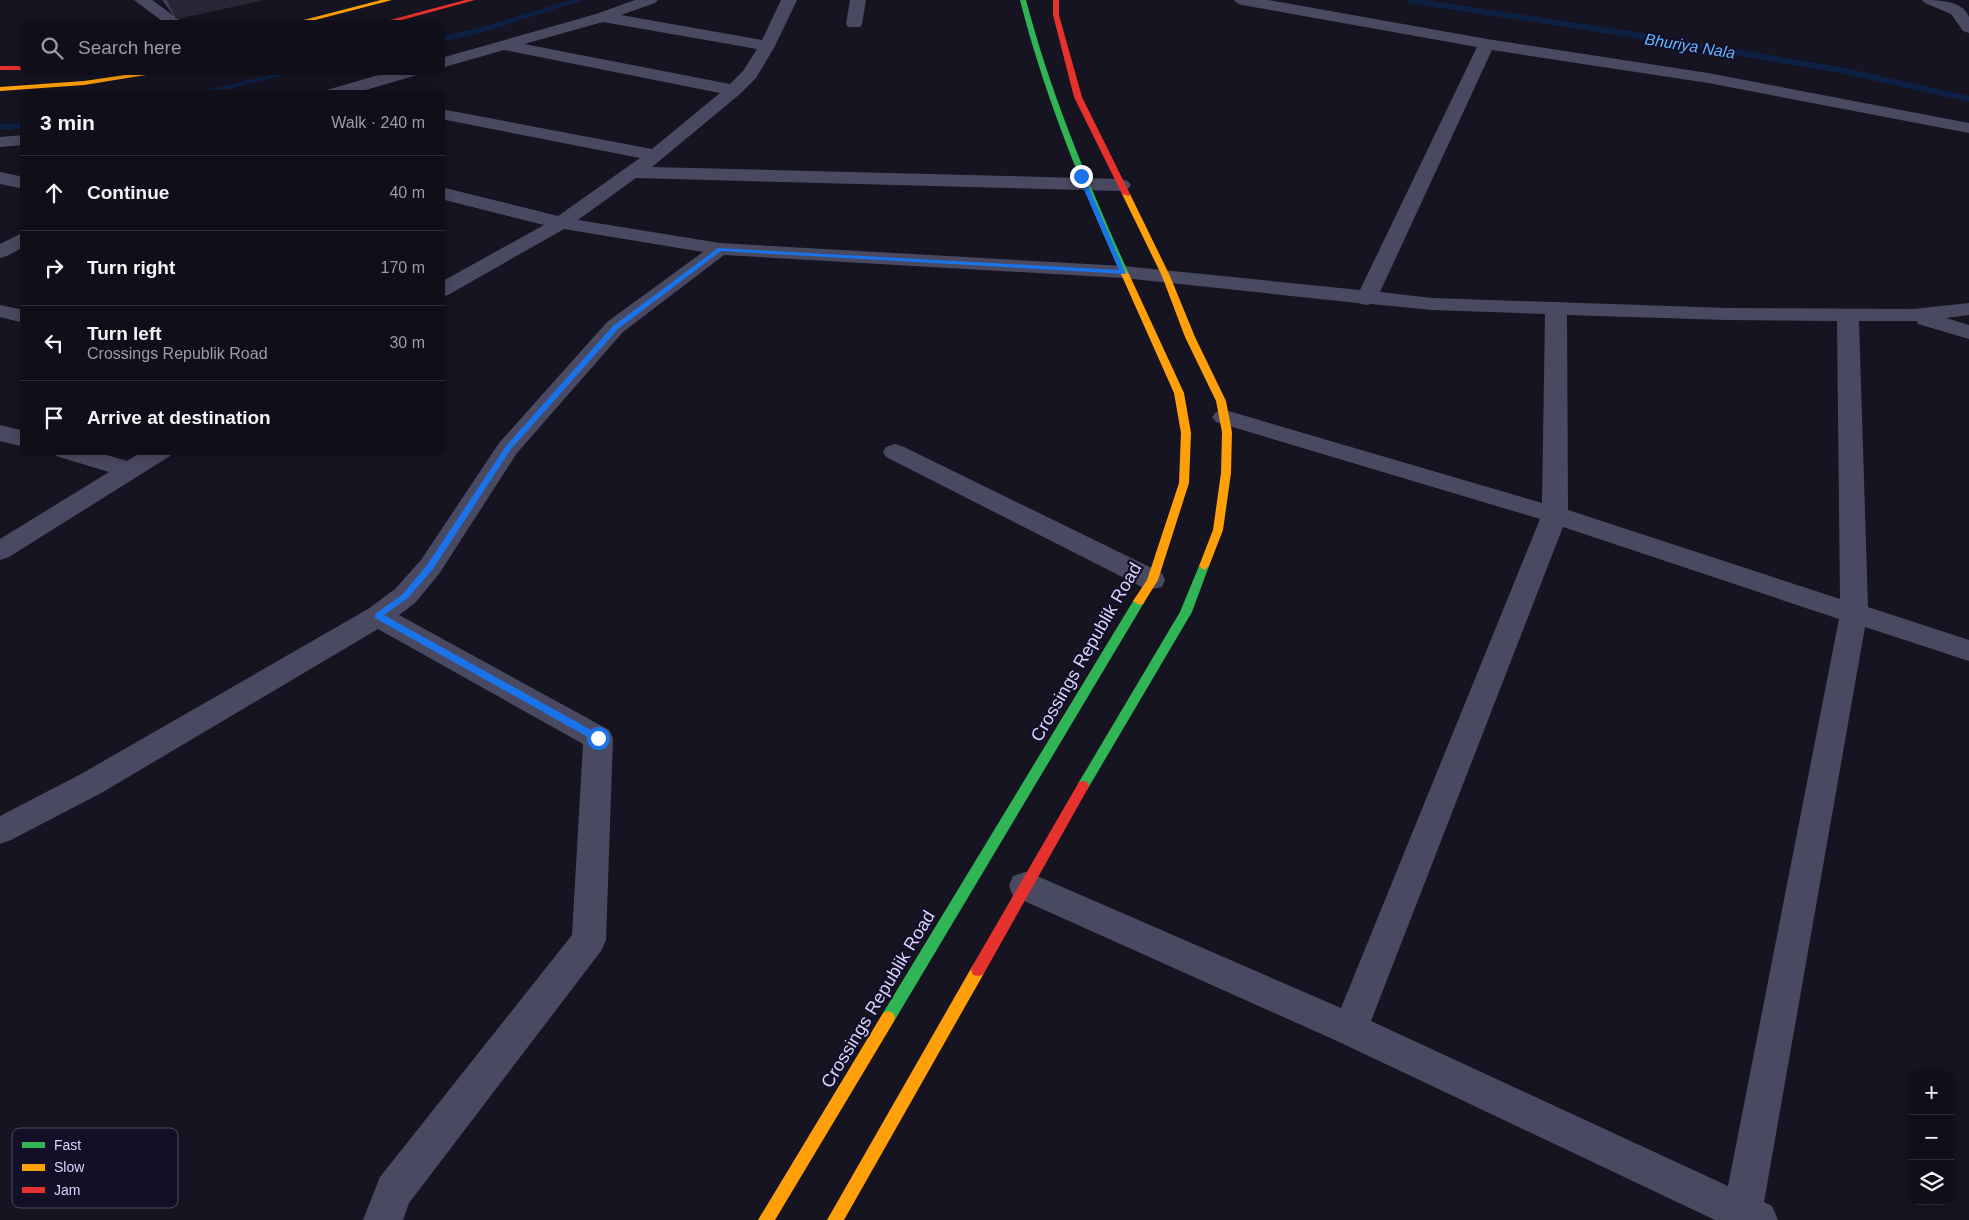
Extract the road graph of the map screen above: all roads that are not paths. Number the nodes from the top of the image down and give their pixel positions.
1 (142, 0) edge
2 (389, 0) edge
3 (472, 0) edge
4 (650, 0) edge
5 (789, 0) edge
6 (858, 0) edge
7 (1023, 0) edge
8 (1056, 0) edge
9 (1242, 0) edge
10 (1930, 0) edge
11 (602, 17) junction
12 (171, 20) edge
13 (308, 20) edge
14 (394, 20) edge
15 (854, 24) dead end
16 (1969, 28) edge
17 (1487, 44) junction
18 (503, 45) junction
19 (767, 46) junction
20 (445, 62) edge
21 (0, 68) edge
22 (20, 68) edge
23 (145, 75) edge
24 (398, 75) edge
25 (0, 89) edge
26 (348, 90) edge
27 (734, 90) junction
28 (445, 115) edge
29 (1969, 128) edge
30 (20, 140) edge
31 (0, 142) edge
32 (656, 155) junction
33 (632, 172) junction
34 (0, 178) edge
35 (20, 183) edge
36 (1084, 184) junction
37 (1121, 185) junction
38 (445, 195) edge
39 (561, 223) junction
40 (20, 240) edge
41 (720, 249) junction
42 (0, 252) edge
43 (1123, 272) junction
44 (1166, 276) junction
45 (445, 289) edge
46 (1366, 299) junction
47 (1556, 308) junction
48 (1969, 309) edge
49 (0, 311) edge
50 (1848, 314) junction
51 (1913, 315) junction
52 (20, 316) edge
53 (1969, 332) edge
54 (1224, 417) junction
55 (0, 432) edge
56 (20, 438) edge
57 (895, 452) dead end
58 (79, 455) edge
59 (154, 455) edge
60 (130, 470) junction
61 (1555, 515) junction
62 (0, 551) edge
63 (1152, 580) junction
64 (1854, 612) junction
65 (378, 616) junction
66 (1969, 651) edge
67 (0, 831) edge
68 (1025, 886) junction
69 (1350, 1029) junction
70 (1750, 1216) edge
71 (383, 1220) edge
72 (766, 1220) edge
73 (835, 1220) edge

1 - 12 street
2 - 13 street
3 - 14 street
4 - 11 street
5 - 19 street
6 - 15 street
7 - 36 street, Crossings Republik Road
8 - 37 street
9 - 17 street
10 - 16 street
11 - 18 street
11 - 19 street
17 - 29 street
17 - 46 street
18 - 20 street
18 - 27 street
19 - 27 street
21 - 22 street
23 - 25 street
24 - 26 street
27 - 32 street
28 - 32 street
30 - 31 street
32 - 33 street
33 - 36 street
33 - 39 street
34 - 35 street
36 - 37 street
36 - 43 street, Crossings Republik Road
37 - 44 street
38 - 39 street
39 - 41 street
39 - 45 street
40 - 42 street
41 - 43 street
41 - 65 street
43 - 44 street
43 - 63 street, Crossings Republik Road
44 - 46 street
44 - 54 street
46 - 47 street
47 - 50 street
47 - 61 street
48 - 51 street
49 - 52 street
50 - 51 street
50 - 64 street
51 - 53 street
54 - 61 street
54 - 68 street
55 - 56 street
57 - 63 street
58 - 60 street
59 - 60 street
60 - 62 street
61 - 64 street
61 - 69 street
63 - 72 street, Crossings Republik Road
64 - 66 street
64 - 70 street
65 - 67 street
65 - 71 street
68 - 69 street
68 - 73 street
69 - 70 street

